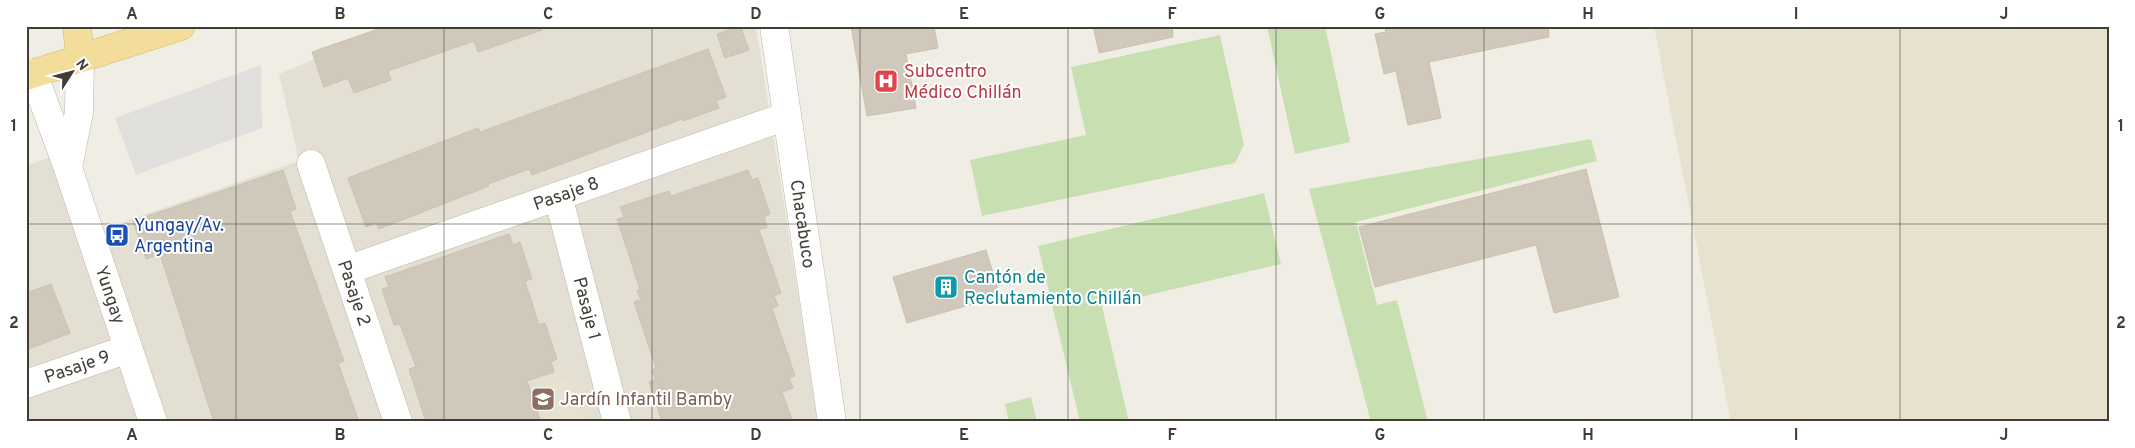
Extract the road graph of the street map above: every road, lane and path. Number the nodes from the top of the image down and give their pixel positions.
1 (77, 26) edge
2 (181, 26) edge
3 (774, 26) edge
4 (80, 58) junction
5 (28, 68) edge
6 (787, 116) junction
7 (311, 164) dead end
8 (68, 168) junction
9 (558, 196) junction
10 (346, 270) junction
11 (128, 349) junction
12 (26, 384) edge
13 (153, 422) edge
14 (398, 422) edge
15 (617, 422) edge
16 (832, 422) edge

1 - 4 main road
2 - 4 main road
3 - 6 street, Chacabuco
4 - 5 main road
4 - 8 street, Yungay
5 - 8 street, Yungay
6 - 9 street, Pasaje 8
6 - 16 street, Chacabuco
7 - 10 street, Pasaje 2
8 - 11 street, Yungay
9 - 10 street, Pasaje 8
9 - 15 street, Pasaje 1
10 - 14 street, Pasaje 2
11 - 12 street, Pasaje 9
11 - 13 street, Yungay

